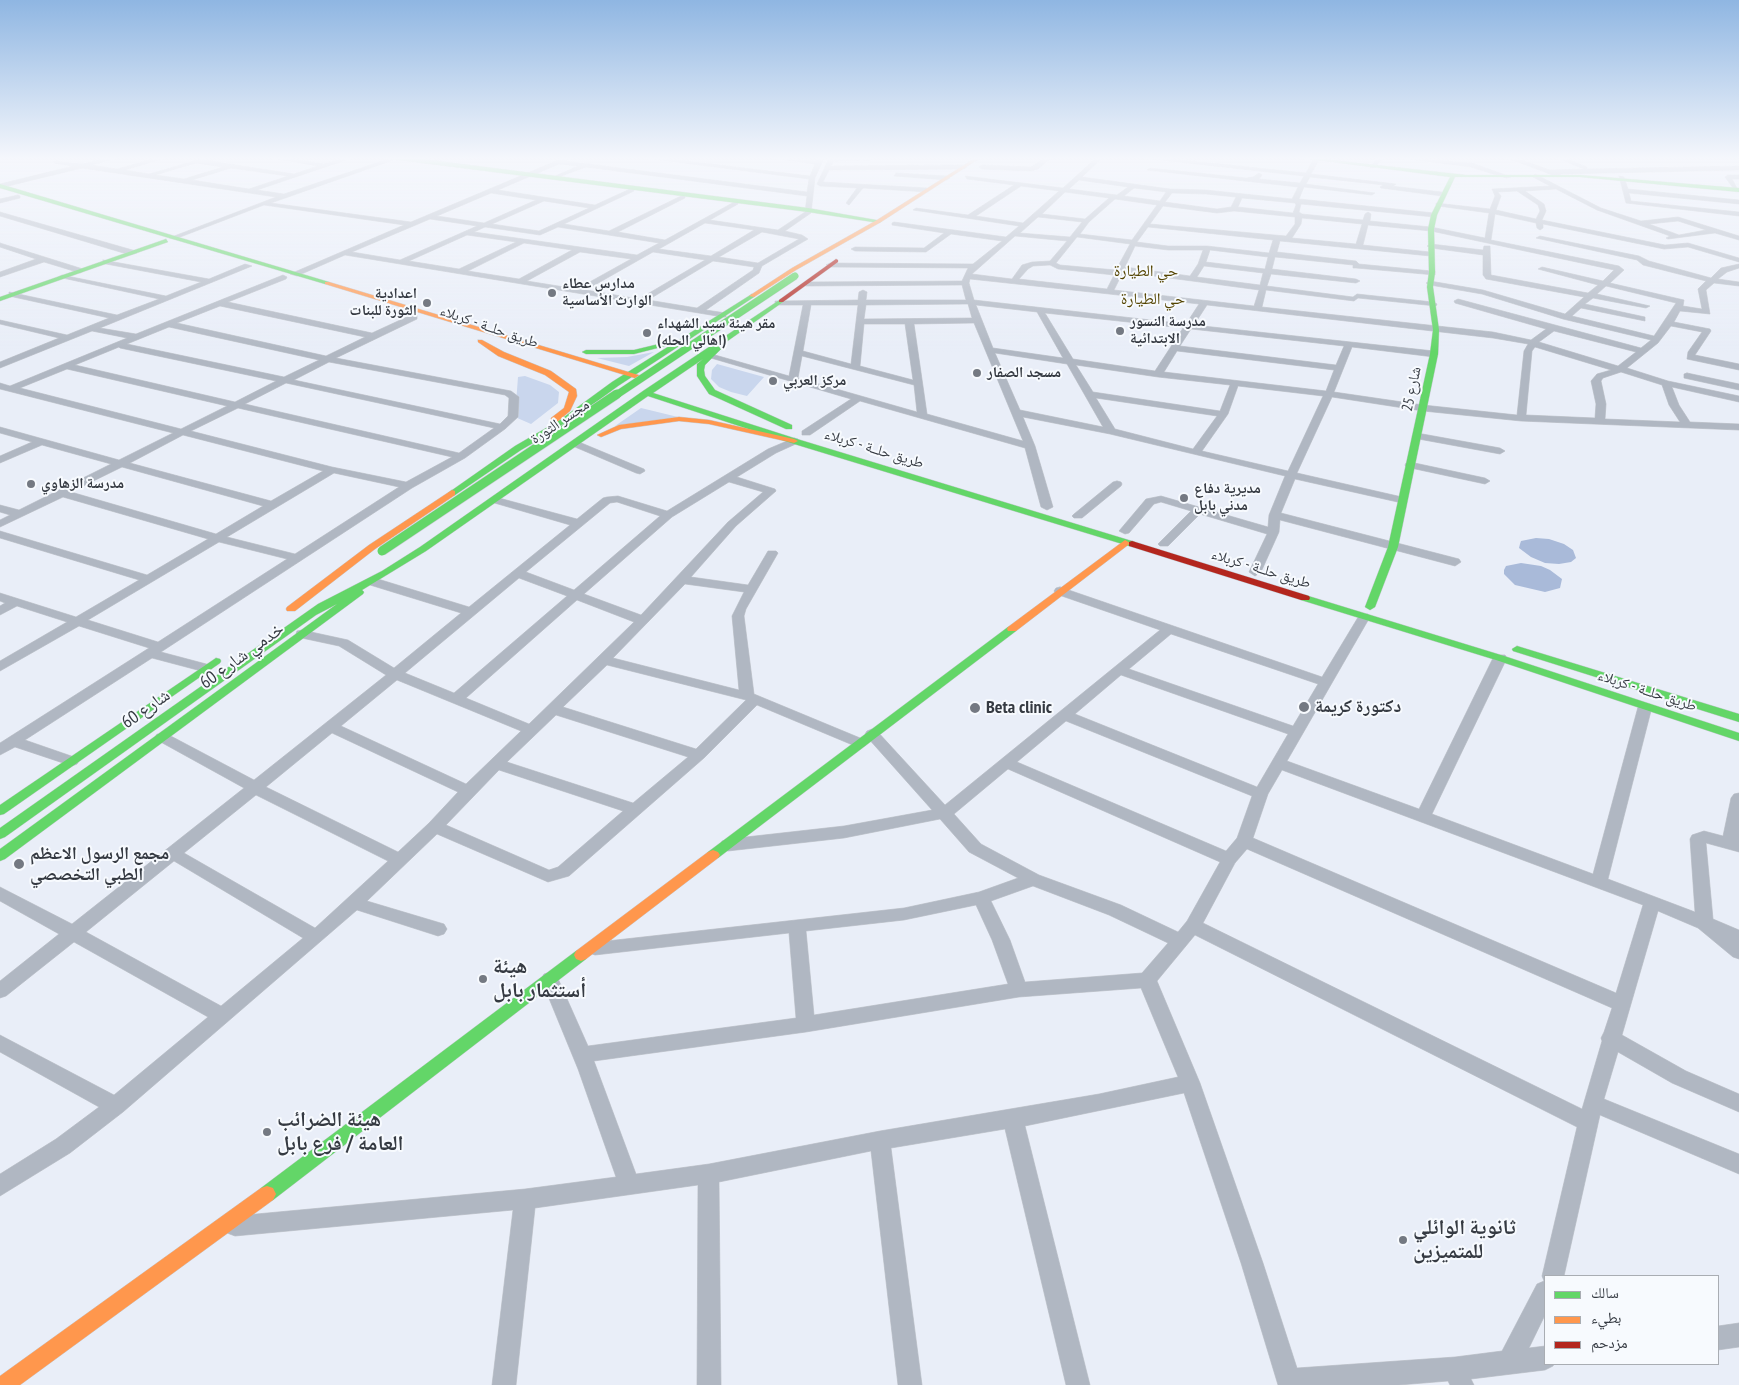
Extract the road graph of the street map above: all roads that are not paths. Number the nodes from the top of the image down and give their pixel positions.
1 (1365, 222) edge
2 (29, 223) edge
3 (112, 223) edge
4 (119, 223) edge
5 (214, 223) edge
6 (397, 223) edge
7 (418, 223) edge
8 (471, 223) edge
9 (493, 223) edge
10 (563, 223) edge
11 (632, 223) edge
12 (700, 223) edge
13 (715, 223) edge
14 (793, 223) edge
15 (876, 223) edge
16 (1009, 223) edge
17 (1028, 223) edge
18 (1086, 223) edge
19 (1298, 223) edge
20 (1370, 223) edge
21 (1433, 223) edge
22 (1491, 223) edge
23 (1540, 223) edge
24 (1549, 223) edge
25 (1640, 223) joint
26 (1643, 223) edge
27 (1691, 223) edge
28 (894, 224) joint
29 (413, 225) junction
30 (488, 225) junction
31 (558, 225) junction
32 (1025, 225) junction
33 (1144, 225) joint
34 (761, 229) junction
35 (1182, 229) junction
36 (1431, 230) junction
37 (1716, 230) junction
38 (950, 231) junction
39 (779, 232) junction
40 (467, 233) junction
41 (609, 234) junction
42 (1009, 236) junction
43 (1073, 237) junction
44 (1277, 238) junction
45 (1540, 238) junction
46 (1649, 238) dead end
47 (1739, 238) edge
48 (169, 240) junction
49 (524, 241) junction
50 (1680, 241) junction
51 (666, 242) junction
52 (1133, 243) junction
53 (1662, 243) junction
54 (0, 245) edge
55 (1357, 247) junction
56 (1487, 247) junction
57 (1179, 248) junction
58 (1207, 248) junction
59 (855, 249) junction
60 (578, 250) junction
61 (653, 250) junction
62 (1431, 250) junction
63 (1540, 252) junction
64 (133, 253) junction
65 (345, 253) junction
66 (1271, 254) junction
67 (1644, 255) junction
68 (639, 258) junction
69 (44, 259) junction
70 (712, 259) junction
71 (1739, 260) edge
72 (106, 262) junction
73 (400, 262) junction
74 (809, 262) junction
75 (1052, 263) junction
76 (1202, 264) junction
77 (759, 265) junction
78 (830, 265) junction
79 (1356, 265) junction
80 (248, 266) junction
81 (975, 266) junction
82 (1739, 266) edge
83 (1542, 268) junction
84 (80, 271) junction
85 (1120, 271) junction
86 (460, 272) junction
87 (1267, 272) junction
88 (0, 275) edge
89 (288, 276) junction
90 (62, 277) junction
91 (1431, 278) junction
92 (801, 279) junction
93 (1192, 279) junction
94 (967, 280) junction
95 (1711, 280) junction
96 (209, 281) junction
97 (1014, 281) junction
98 (1356, 281) junction
99 (519, 282) junction
100 (1606, 283) junction
101 (863, 284) junction
102 (1739, 284) edge
103 (1158, 286) junction
104 (1541, 286) junction
105 (1262, 289) junction
106 (577, 292) junction
107 (1109, 292) junction
108 (12, 294) junction
109 (1591, 296) junction
110 (0, 298) edge
111 (167, 298) junction
112 (1356, 298) junction
113 (862, 301) junction
114 (639, 302) junction
115 (808, 302) junction
116 (971, 302) junction
117 (1458, 302) dead end
118 (218, 303) junction
119 (778, 303) junction
120 (1204, 303) junction
121 (1433, 304) junction
122 (1581, 306) junction
123 (1646, 306) dead end
124 (1678, 308) junction
125 (1039, 309) junction
126 (1258, 309) junction
127 (699, 311) junction
128 (723, 315) junction
129 (414, 317) junction
130 (1343, 317) junction
131 (1566, 317) junction
132 (118, 318) junction
133 (977, 320) junction
134 (1642, 320) dead end
135 (908, 321) junction
136 (0, 322) edge
137 (858, 322) junction
138 (1669, 323) junction
139 (169, 324) junction
140 (1189, 326) junction
141 (706, 327) junction
142 (1552, 328) junction
143 (93, 329) junction
144 (1436, 330) junction
145 (374, 336) junction
146 (481, 336) junction
147 (137, 337) junction
148 (68, 338) junction
149 (1656, 339) junction
150 (1533, 344) junction
151 (120, 345) junction
152 (1349, 345) junction
153 (1176, 348) junction
154 (991, 350) junction
155 (667, 351) junction
156 (1643, 351) junction
157 (799, 353) junction
158 (1434, 354) junction
159 (705, 356) junction
160 (328, 359) junction
161 (1070, 362) junction
162 (0, 365) edge
163 (66, 366) junction
164 (562, 367) dead end
165 (1739, 367) edge
166 (855, 368) junction
167 (1339, 368) junction
168 (1619, 370) junction
169 (631, 374) junction
170 (1158, 374) junction
171 (1688, 376) dead end
172 (599, 379) dead end
173 (793, 379) junction
174 (287, 380) junction
175 (661, 383) junction
176 (1235, 383) junction
177 (1666, 383) junction
178 (615, 384) junction
179 (919, 384) junction
180 (673, 387) dead end
181 (1739, 387) edge
182 (5, 388) edge
183 (0, 393) edge
184 (646, 393) junction
185 (1088, 394) junction
186 (1329, 394) junction
187 (700, 396) dead end
188 (860, 398) junction
189 (1739, 399) edge
190 (235, 406) junction
191 (1423, 408) junction
192 (1018, 413) junction
193 (1223, 414) junction
194 (923, 417) junction
195 (1521, 418) junction
196 (563, 422) junction
197 (1600, 422) junction
198 (1686, 425) junction
199 (502, 427) junction
200 (789, 427) junction
201 (1739, 427) edge
202 (596, 428) junction
203 (0, 430) edge
204 (1111, 431) junction
205 (182, 433) junction
206 (806, 433) junction
207 (1417, 436) junction
208 (42, 441) junction
209 (794, 441) junction
210 (579, 445) junction
211 (1030, 446) junction
212 (518, 448) junction
213 (1500, 451) dead end
214 (851, 453) junction
215 (1196, 453) junction
216 (461, 456) junction
217 (556, 457) junction
218 (0, 460) edge
219 (121, 463) junction
220 (1410, 465) junction
221 (332, 470) junction
222 (640, 471) dead end
223 (1291, 475) junction
224 (728, 478) junction
225 (1485, 481) dead end
226 (1117, 484) dead end
227 (408, 486) junction
228 (62, 493) junction
229 (495, 500) junction
230 (1402, 500) junction
231 (272, 505) junction
232 (1047, 507) junction
233 (0, 508) edge
234 (1199, 509) junction
235 (20, 514) junction
236 (668, 515) junction
237 (1275, 515) junction
238 (1078, 516) junction
239 (0, 524) edge
240 (577, 524) junction
241 (1273, 532) junction
242 (0, 534) edge
243 (1125, 537) junction
244 (217, 538) junction
245 (1164, 544) junction
246 (1393, 547) junction
247 (387, 553) junction
248 (772, 553) dead end
249 (296, 558) junction
250 (1455, 562) dead end
251 (1254, 572) junction
252 (385, 573) junction
253 (517, 573) junction
254 (149, 579) junction
255 (682, 580) junction
256 (374, 582) junction
257 (752, 589) junction
258 (1060, 591) junction
259 (577, 595) junction
260 (0, 597) edge
261 (17, 601) junction
262 (0, 611) edge
263 (470, 612) junction
264 (1367, 612) junction
265 (312, 613) junction
266 (642, 620) junction
267 (76, 621) junction
268 (1428, 624) dead end
269 (1169, 629) junction
270 (302, 634) junction
271 (155, 650) junction
272 (228, 652) dead end
273 (1502, 652) junction
274 (604, 660) junction
275 (0, 667) edge
276 (205, 668) junction
277 (1120, 670) junction
278 (395, 674) junction
279 (1325, 682) junction
280 (750, 698) junction
281 (456, 699) junction
282 (1645, 707) junction
283 (553, 709) junction
284 (1065, 715) junction
285 (1739, 718) edge
286 (331, 727) junction
287 (531, 730) junction
288 (1296, 732) junction
289 (162, 737) junction
290 (1739, 737) edge
291 (866, 738) junction
292 (13, 741) junction
293 (0, 750) edge
294 (699, 755) junction
295 (72, 760) junction
296 (1006, 763) junction
297 (1278, 763) junction
298 (497, 764) junction
299 (254, 786) junction
300 (468, 791) junction
301 (1260, 794) junction
302 (1739, 798) edge
303 (636, 810) junction
304 (0, 811) edge
305 (946, 814) junction
306 (1423, 817) junction
307 (435, 827) junction
308 (0, 834) edge
309 (1244, 841) junction
310 (1734, 844) edge
311 (726, 845) junction
312 (172, 853) junction
313 (0, 856) edge
314 (1229, 859) junction
315 (400, 860) junction
316 (1033, 879) junction
317 (1599, 882) junction
318 (0, 893) edge
319 (981, 898) junction
320 (1652, 902) junction
321 (354, 903) junction
322 (1705, 924) junction
323 (797, 925) junction
324 (1193, 926) junction
325 (438, 929) dead end
326 (73, 933) junction
327 (316, 937) junction
328 (1739, 937) edge
329 (1179, 940) junction
330 (589, 948) junction
331 (1739, 952) edge
332 (550, 979) junction
333 (1147, 980) junction
334 (1019, 990) junction
335 (0, 991) edge
336 (1622, 1004) junction
337 (223, 1016) junction
338 (806, 1024) junction
339 (1610, 1038) junction
340 (0, 1043) edge
341 (582, 1055) junction
342 (1190, 1083) junction
343 (1739, 1103) edge
344 (116, 1106) junction
345 (1591, 1113) junction
346 (1013, 1119) junction
347 (880, 1140) junction
348 (1739, 1164) edge
349 (709, 1174) junction
350 (629, 1185) junction
351 (0, 1186) edge
352 (525, 1198) junction
353 (223, 1227) junction
354 (1553, 1275) edge
355 (1544, 1294) edge
356 (1739, 1335) edge
357 (1719, 1338) edge
358 (1544, 1358) edge
359 (1509, 1362) junction
360 (1458, 1377) edge
361 (1290, 1383) edge
362 (4, 1385) edge
363 (504, 1385) edge
364 (709, 1385) edge
365 (910, 1385) edge
366 (1078, 1385) edge

1 - 55 street
2 - 64 street
3 - 48 main road, طريق حلــة - كربلاء
4 - 48 main road, طريق حلــة - كربلاء
5 - 48 street
6 - 29 street
7 - 29 street
8 - 30 street
9 - 30 street
10 - 31 street
11 - 41 street
12 - 51 street
13 - 34 street
14 - 39 street
15 - 74 main road
16 - 32 street
17 - 32 street
18 - 43 street
19 - 44 street
20 - 36 street
21 - 36 main road, شارع 25
22 - 56 street
23 - 45 street
24 - 53 street
25 - 26 street
25 - 50 street
27 - 37 street
28 - 38 street
28 - 59 main road, مجسر الثورة
29 - 65 street
30 - 31 street
30 - 40 street
31 - 41 street
32 - 42 street
33 - 35 street
33 - 52 street
34 - 39 street
34 - 70 street
35 - 44 street
35 - 57 street
36 - 56 street
36 - 62 main road, شارع 25
37 - 47 street
37 - 50 street
38 - 42 street
38 - 59 street
39 - 77 street
40 - 49 street
40 - 73 street
41 - 51 street
42 - 43 street
42 - 81 street
43 - 52 street
43 - 75 street
44 - 55 street
44 - 66 street
45 - 63 street
45 - 67 street
46 - 53 street
48 - 64 main road
48 - 80 main road, طريق حلــة - كربلاء
48 - 89 main road, طريق حلــة - كربلاء
49 - 60 street
49 - 86 street
50 - 53 street
50 - 71 street
51 - 61 street
52 - 57 street
52 - 85 street
53 - 67 street
54 - 69 street
55 - 62 street
55 - 79 street
56 - 62 street
56 - 63 street
56 - 104 street
57 - 58 street
58 - 66 street
58 - 76 street
59 - 78 main road, مجسر الثورة
60 - 68 street
60 - 99 street
61 - 68 street
61 - 70 street
62 - 91 main road, شارع 25
63 - 83 street
63 - 100 street
64 - 72 main road
65 - 73 street
65 - 89 street
66 - 79 street
66 - 87 street
67 - 95 street
68 - 106 street
69 - 84 street
69 - 88 street
70 - 77 street
70 - 114 street
72 - 84 main road
72 - 96 street
73 - 86 street
74 - 92 main road, مجسر الثورة
74 - 128 main road
75 - 85 street
75 - 97 street
76 - 87 street
76 - 93 street
77 - 127 street
78 - 81 street
78 - 92 main road, مجسر الثورة
79 - 91 street
79 - 98 street
80 - 89 main road, طريق حلــة - كربلاء
80 - 96 street
81 - 94 street
82 - 95 street
83 - 100 street
83 - 104 street
84 - 90 main road
85 - 103 street
85 - 107 street
86 - 99 street
87 - 98 street
87 - 105 street
89 - 118 street
89 - 129 main road, طريق حلــة - كربلاء
89 - 146 main road, طريق حلــة - كربلاء
90 - 108 main road
90 - 111 street
91 - 121 main road, شارع 25
91 - 131 street
92 - 101 street
92 - 119 main road
92 - 247 main road, مجسر الثورة
93 - 103 street
93 - 105 street
94 - 97 street
94 - 101 street
94 - 116 street
95 - 102 street
95 - 124 street
96 - 111 street
97 - 107 street
98 - 112 street
99 - 106 street
100 - 109 street
100 - 124 street
101 - 113 street
103 - 107 street
103 - 120 street
104 - 109 street
105 - 112 street
105 - 126 street
106 - 114 street
108 - 110 main road
108 - 132 street
109 - 122 street
109 - 123 street
111 - 132 street
112 - 121 street
112 - 130 street
113 - 115 street
113 - 116 street
113 - 137 street
114 - 127 street
115 - 119 street
115 - 157 street
116 - 125 street
116 - 133 street
117 - 142 street
118 - 139 street
118 - 145 street
119 - 159 main road
120 - 126 street
120 - 140 street
121 - 144 main road, شارع 25
122 - 131 street
122 - 134 street
124 - 138 street
125 - 140 street
125 - 161 street
126 - 130 street
127 - 128 street
128 - 141 main road
129 - 145 street
129 - 146 main road, طريق حلــة - كربلاء
130 - 144 street
131 - 149 street
132 - 143 street
133 - 135 street
133 - 154 street
135 - 137 street
135 - 179 street
136 - 148 street
137 - 166 street
138 - 149 street
138 - 165 street
139 - 147 street
139 - 160 street
140 - 152 street
140 - 153 street
141 - 146 main road
141 - 155 main road
142 - 150 street
142 - 156 street
143 - 147 street
143 - 148 street
144 - 150 street
144 - 158 main road, شارع 25
145 - 160 street
146 - 164 main road, طريق حلــة - كربلاء
146 - 169 main road, طريق حلــة - كربلاء
146 - 212 main road
147 - 151 street
148 - 162 street
149 - 156 street
150 - 168 street
150 - 195 street
151 - 163 street
151 - 174 street
152 - 158 street
152 - 167 street
153 - 167 street
153 - 170 street
154 - 161 street
154 - 192 street
155 - 159 main road
155 - 169 main road
156 - 168 street
157 - 166 street
157 - 173 street
158 - 191 main road, شارع 25
159 - 173 street
159 - 175 main road
159 - 200 main road
160 - 174 street
160 - 199 street
161 - 170 street
161 - 185 street
163 - 182 street
163 - 190 street
166 - 179 street
167 - 186 street
168 - 177 street
168 - 197 street
169 - 175 main road, طريق حلــة - كربلاء
169 - 178 main road
170 - 176 street
171 - 181 street
172 - 178 main road, طريق حلــة - كربلاء
173 - 188 street
174 - 190 street
174 - 199 street
175 - 180 main road, طريق حلــة - كربلاء
175 - 184 main road
176 - 186 street
176 - 193 street
177 - 189 street
177 - 198 street
178 - 184 main road, طريق حلــة - كربلاء
178 - 196 main road
179 - 194 street
182 - 183 street
182 - 205 street
184 - 202 main road
184 - 209 main road, طريق حلــة - كربلاء
185 - 193 street
185 - 204 street
186 - 191 street
186 - 223 street
187 - 200 main road, طريق حلــة - كربلاء
188 - 194 street
188 - 206 street
190 - 205 street
190 - 216 street
191 - 195 street
191 - 207 main road, شارع 25
192 - 204 street
192 - 211 street
193 - 215 street
194 - 211 street
195 - 197 street
196 - 202 main road
196 - 212 main road
197 - 198 street
198 - 201 street
199 - 216 street
200 - 206 main road, طريق حلــة - كربلاء
202 - 217 main road
203 - 208 street
204 - 215 street
205 - 219 street
205 - 221 street
206 - 214 main road, طريق حلــة - كربلاء
207 - 213 street
207 - 220 main road, شارع 25
208 - 218 street
208 - 219 street
209 - 210 main road
209 - 214 main road, طريق حلــة - كربلاء
209 - 224 street
210 - 217 main road
210 - 222 street
211 - 232 street
212 - 247 main road, مجسر الثورة
214 - 232 main road, طريق حلــة - كربلاء
214 - 243 main road, طريق حلــة - كربلاء
215 - 223 street
216 - 227 street
217 - 229 main road
219 - 228 street
219 - 231 street
220 - 225 street
220 - 230 main road, شارع 25
221 - 227 street
221 - 231 street
223 - 230 street
223 - 237 street
224 - 236 street
224 - 255 street
226 - 238 street
227 - 249 street
228 - 235 street
228 - 244 street
229 - 240 street
229 - 252 main road
230 - 246 main road, شارع 25
231 - 244 street
232 - 238 main road, طريق حلــة - كربلاء
233 - 235 street
234 - 241 street
234 - 243 street
234 - 245 street
235 - 239 street
236 - 240 street
236 - 259 street
237 - 241 street
237 - 246 street
238 - 243 main road, طريق حلــة - كربلاء
240 - 253 street
241 - 251 street
242 - 254 street
243 - 245 main road, طريق حلــة - كربلاء
243 - 258 main road
243 - 264 main road, طريق حلــة - كربلاء
244 - 249 street
244 - 254 street
245 - 251 main road, طريق حلــة - كربلاء
246 - 250 street
246 - 264 main road, شارع 25
247 - 265 main road, مجسر الثورة
248 - 257 street
249 - 271 street
251 - 264 main road, طريق حلــة - كربلاء
252 - 256 main road, خدمي شارع 60
252 - 265 main road
253 - 259 street
253 - 263 street
254 - 267 street
255 - 257 street
255 - 266 street
256 - 263 street
256 - 270 main road, خدمي شارع 60
257 - 280 street
258 - 269 street
258 - 291 main road
259 - 266 street
259 - 281 street
260 - 261 street
261 - 262 street
261 - 267 street
263 - 278 street
264 - 268 main road, طريق حلــة - كربلاء
264 - 273 main road, طريق حلــة - كربلاء
264 - 279 street
265 - 308 main road, شارع 60
266 - 274 street
267 - 271 street
267 - 275 street
269 - 277 street
269 - 279 street
270 - 278 street
270 - 289 main road, خدمي شارع 60
271 - 276 street
271 - 292 street
272 - 276 main road, شارع 60
273 - 282 main road, طريق حلــة - كربلاء
273 - 285 main road, طريق حلــة - كربلاء
273 - 306 street
274 - 280 street
274 - 283 street
276 - 295 main road, شارع 60
277 - 284 street
277 - 288 street
278 - 281 street
278 - 286 street
279 - 288 street
280 - 291 street
280 - 294 street
281 - 287 street
282 - 290 main road, طريق حلــة - كربلاء
282 - 317 street
283 - 287 street
283 - 294 street
284 - 296 street
284 - 301 street
286 - 299 street
286 - 300 street
287 - 298 street
288 - 297 street
289 - 299 street
289 - 313 main road, خدمي شارع 60
291 - 305 street
291 - 311 main road
292 - 293 street
292 - 295 street
294 - 303 street
295 - 304 main road, شارع 60
296 - 305 street
296 - 314 street
297 - 301 street
297 - 306 street
298 - 300 street
298 - 303 street
299 - 312 street
299 - 315 street
300 - 307 street
301 - 309 street
302 - 310 street
303 - 307 street
305 - 311 street
305 - 316 street
306 - 317 street
307 - 315 street
309 - 314 street
309 - 336 street
310 - 322 street
311 - 330 main road
312 - 326 street
312 - 327 street
314 - 324 street
315 - 321 street
316 - 319 street
316 - 329 street
317 - 320 street
318 - 326 street
319 - 323 street
319 - 334 street
320 - 322 street
320 - 336 street
321 - 325 street
321 - 327 street
322 - 328 street
322 - 331 street
323 - 330 street
323 - 338 street
324 - 329 street
324 - 345 street
326 - 335 street
326 - 337 street
327 - 337 street
329 - 333 street
330 - 332 main road
332 - 341 street
332 - 353 main road
333 - 334 street
333 - 342 street
334 - 338 street
336 - 339 street
337 - 344 street
338 - 341 street
339 - 343 street
339 - 345 street
340 - 344 street
341 - 350 street
342 - 346 street
342 - 361 street
344 - 351 street
345 - 348 street
345 - 354 street
346 - 347 street
346 - 366 street
347 - 349 street
347 - 365 street
349 - 350 street
349 - 364 street
350 - 352 street
352 - 353 street
352 - 363 street
353 - 362 main road
355 - 359 street
356 - 357 street
358 - 359 street
359 - 360 street
360 - 361 street

